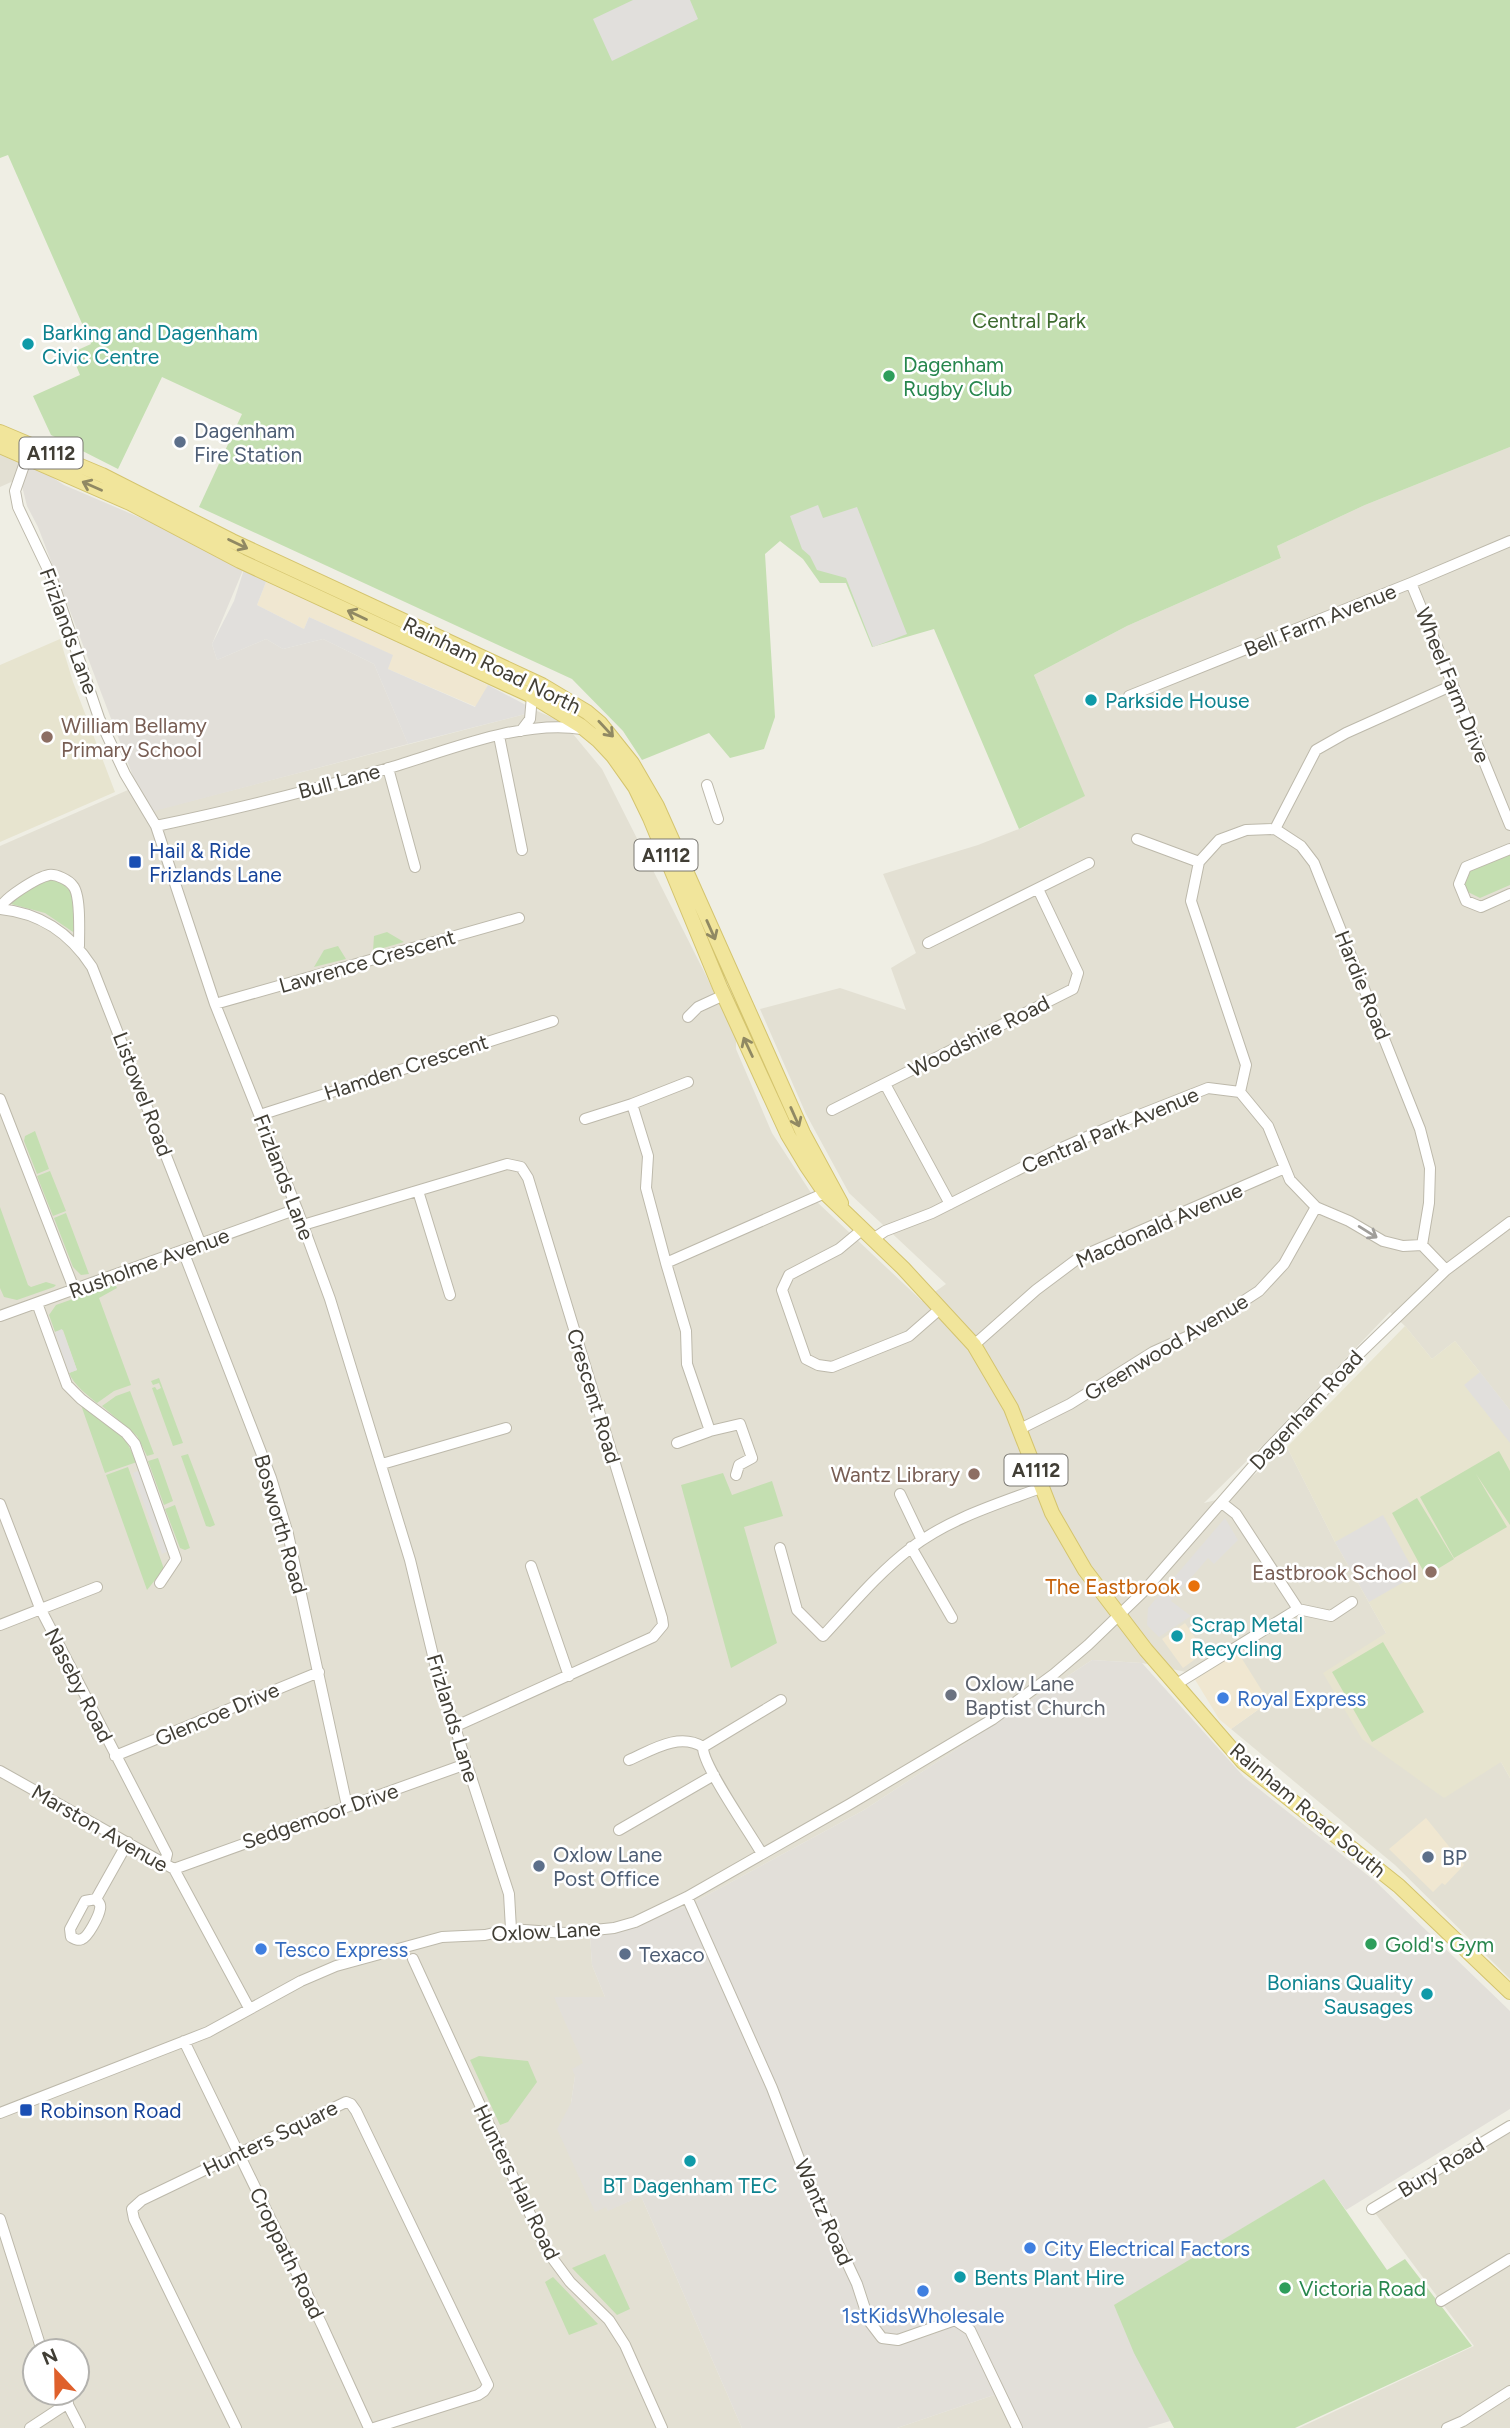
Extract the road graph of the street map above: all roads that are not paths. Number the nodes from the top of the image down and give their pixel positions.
1 (0, 432) edge
2 (0, 446) edge
3 (28, 451) junction
4 (1510, 541) edge
5 (1411, 583) junction
6 (1453, 685) junction
7 (532, 696) junction
8 (1129, 696) dead end
9 (586, 730) junction
10 (521, 731) junction
11 (499, 736) junction
12 (388, 768) junction
13 (707, 785) dead end
14 (718, 819) dead end
15 (1510, 825) edge
16 (156, 826) junction
17 (1275, 829) junction
18 (1137, 839) dead end
19 (522, 849) dead end
20 (1510, 849) edge
21 (1199, 862) junction
22 (1089, 863) dead end
23 (415, 867) dead end
24 (1038, 889) junction
25 (1510, 894) edge
26 (0, 909) edge
27 (519, 918) dead end
28 (928, 943) dead end
29 (79, 946) junction
30 (724, 995) junction
31 (215, 1004) junction
32 (688, 1017) dead end
33 (553, 1021) dead end
34 (688, 1082) dead end
35 (886, 1084) junction
36 (1240, 1092) junction
37 (0, 1099) edge
38 (632, 1104) junction
39 (832, 1110) dead end
40 (260, 1115) junction
41 (585, 1119) dead end
42 (1285, 1168) junction
43 (418, 1191) junction
44 (825, 1193) junction
45 (950, 1205) junction
46 (1317, 1207) junction
47 (298, 1209) junction
48 (845, 1211) junction
49 (1510, 1222) edge
50 (303, 1225) junction
51 (868, 1234) junction
52 (201, 1245) junction
53 (1422, 1245) junction
54 (183, 1251) junction
55 (666, 1263) junction
56 (1446, 1270) junction
57 (74, 1289) junction
58 (450, 1295) dead end
59 (37, 1303) junction
60 (941, 1308) junction
61 (1, 1313) edge
62 (974, 1345) junction
63 (506, 1428) dead end
64 (1020, 1429) junction
65 (710, 1431) junction
66 (677, 1443) dead end
67 (382, 1464) junction
68 (736, 1475) dead end
69 (1043, 1487) junction
70 (900, 1494) dead end
71 (1222, 1503) junction
72 (0, 1504) edge
73 (922, 1540) junction
74 (911, 1547) junction
75 (780, 1548) dead end
76 (531, 1566) dead end
77 (160, 1583) dead end
78 (97, 1587) dead end
79 (1352, 1602) dead end
80 (40, 1608) junction
81 (1298, 1609) junction
82 (1120, 1616) junction
83 (952, 1618) dead end
84 (0, 1625) edge
85 (319, 1672) junction
86 (569, 1676) junction
87 (1175, 1685) junction
88 (780, 1700) dead end
89 (454, 1727) junction
90 (703, 1747) junction
91 (115, 1756) junction
92 (629, 1760) dead end
93 (467, 1764) junction
94 (0, 1771) edge
95 (714, 1775) junction
96 (347, 1806) junction
97 (618, 1830) dead end
98 (128, 1842) junction
99 (762, 1854) junction
100 (169, 1865) junction
101 (687, 1897) junction
102 (96, 1899) dead end
103 (511, 1930) junction
104 (413, 1959) dead end
105 (1510, 1992) edge
106 (249, 2008) junction
107 (184, 2041) junction
108 (0, 2113) edge
109 (1510, 2126) edge
110 (238, 2154) junction
111 (1372, 2209) dead end
112 (0, 2219) edge
113 (1510, 2259) edge
114 (1441, 2301) dead end
115 (38, 2337) edge
116 (1510, 2391) edge
117 (54, 2407) edge
118 (70, 2407) edge
119 (1465, 2425) edge
120 (30, 2428) edge
121 (80, 2428) edge
122 (236, 2428) edge
123 (372, 2428) edge
124 (662, 2428) edge
125 (1017, 2428) edge
126 (1447, 2428) edge

1 - 3 main road, Rainham Road North / A1112
2 - 3 main road, Rainham Road North / A1112
7 -> 3 main road, Rainham Road North / A1112
3 - 16 street, Frizlands Lane
3 -> 48 main road, Rainham Road North / A1112
4 - 5 street, Bell Farm Avenue
5 - 6 street, Wheel Farm Drive
5 - 8 street, Bell Farm Avenue
6 - 15 street, Wheel Farm Drive
6 - 17 street
7 - 9 main road, Rainham Road North / A1112
7 - 10 street
9 - 10 street, Bull Lane
9 - 30 main road, Rainham Road North / A1112
10 - 11 street, Bull Lane
11 - 12 street, Bull Lane
11 - 19 street
12 - 16 street, Bull Lane
12 - 23 street
13 - 14 street
16 - 31 street, Frizlands Lane
17 - 21 street
17 - 53 street, Hardie Road
18 - 21 street
20 - 25 street
21 - 36 street
22 - 24 street
24 - 28 street
24 - 35 street, Woodshire Road
26 - 29 street, Listowel Road
26 - 29 street, Listowel Road
27 - 31 street, Lawrence Crescent
29 - 52 street, Listowel Road
30 - 32 street
44 -> 30 main road, Rainham Road North / A1112
31 - 40 street, Frizlands Lane
33 - 40 street, Hamden Crescent
34 - 38 street
35 - 39 street, Woodshire Road
35 - 45 street, Woodshire Road
36 - 42 street
36 - 45 street, Central Park Avenue
37 - 57 street
38 - 41 street
38 - 55 street
40 - 47 street, Frizlands Lane
42 - 46 street
42 - 62 street, Macdonald Avenue
43 - 50 street, Crescent Road
43 - 58 street
43 - 86 street, Crescent Road
44 - 48 main road, Rainham Road North / A1112
44 - 55 street
45 - 51 street, Central Park Avenue
46 -> 53 street
46 - 64 street, Greenwood Avenue
47 - 50 street, Frizlands Lane
47 - 52 street, Rusholme Avenue
48 - 51 main road, Rainham Road North / A1112
49 - 56 street, Dagenham Road
50 - 67 street, Frizlands Lane
51 - 60 main road, Rainham Road North / A1112
51 - 60 street, Central Park Avenue
52 - 54 street, Rusholme Avenue
53 - 56 street
54 - 57 street, Rusholme Avenue
54 - 85 street, Bosworth Road
55 - 65 street
56 - 71 street, Dagenham Road
57 - 59 street, Rusholme Avenue
59 - 61 street, Rusholme Avenue
59 - 77 street
60 - 62 main road, Rainham Road North / A1112
62 - 64 main road, Rainham Road North / A1112
63 - 67 street
64 - 69 main road, Rainham Road North / A1112
65 - 66 street
65 - 68 street
67 - 89 street, Frizlands Lane
69 - 73 street
69 - 82 main road, Rainham Road North / A1112
70 - 73 street
71 - 81 street
71 - 82 street, Dagenham Road
72 - 80 street, Naseby Road
73 - 74 street
74 - 75 street
74 - 83 street
76 - 86 street
78 - 80 street
79 - 81 street
80 - 84 street
80 - 91 street, Naseby Road
81 - 87 street
82 - 87 main road, Rainham Road South / A1112
82 - 99 street, Oxlow Lane
85 - 91 street, Glencoe Drive
85 - 96 street, Bosworth Road
86 - 89 street, Crescent Road
87 - 105 main road, Rainham Road South / A1112
88 - 90 street
89 - 93 street, Frizlands Lane
90 - 92 street
90 - 95 street
91 - 100 street, Naseby Road
93 - 96 street, Sedgemoor Drive
93 - 103 street, Frizlands Lane
94 - 98 street, Marston Avenue
95 - 97 street
95 - 99 street
96 - 100 street, Sedgemoor Drive
98 - 100 street, Marston Avenue
98 - 102 street
99 - 101 street, Oxlow Lane
100 - 106 street, Marston Avenue
101 - 103 street, Oxlow Lane
101 - 125 street, Wantz Road
103 - 106 street, Oxlow Lane
104 - 124 street, Hunters Hall Road
106 - 107 street, Oxlow Lane
107 - 108 street, Oxlow Lane
107 - 110 street, Croppath Road
109 - 111 street, Bury Road
110 - 122 street, Hunters Square
110 - 123 street, Croppath Road
110 - 123 street, Hunters Square
112 - 115 street
113 - 114 street
116 - 119 street
117 - 120 street
118 - 121 street
119 - 126 street

